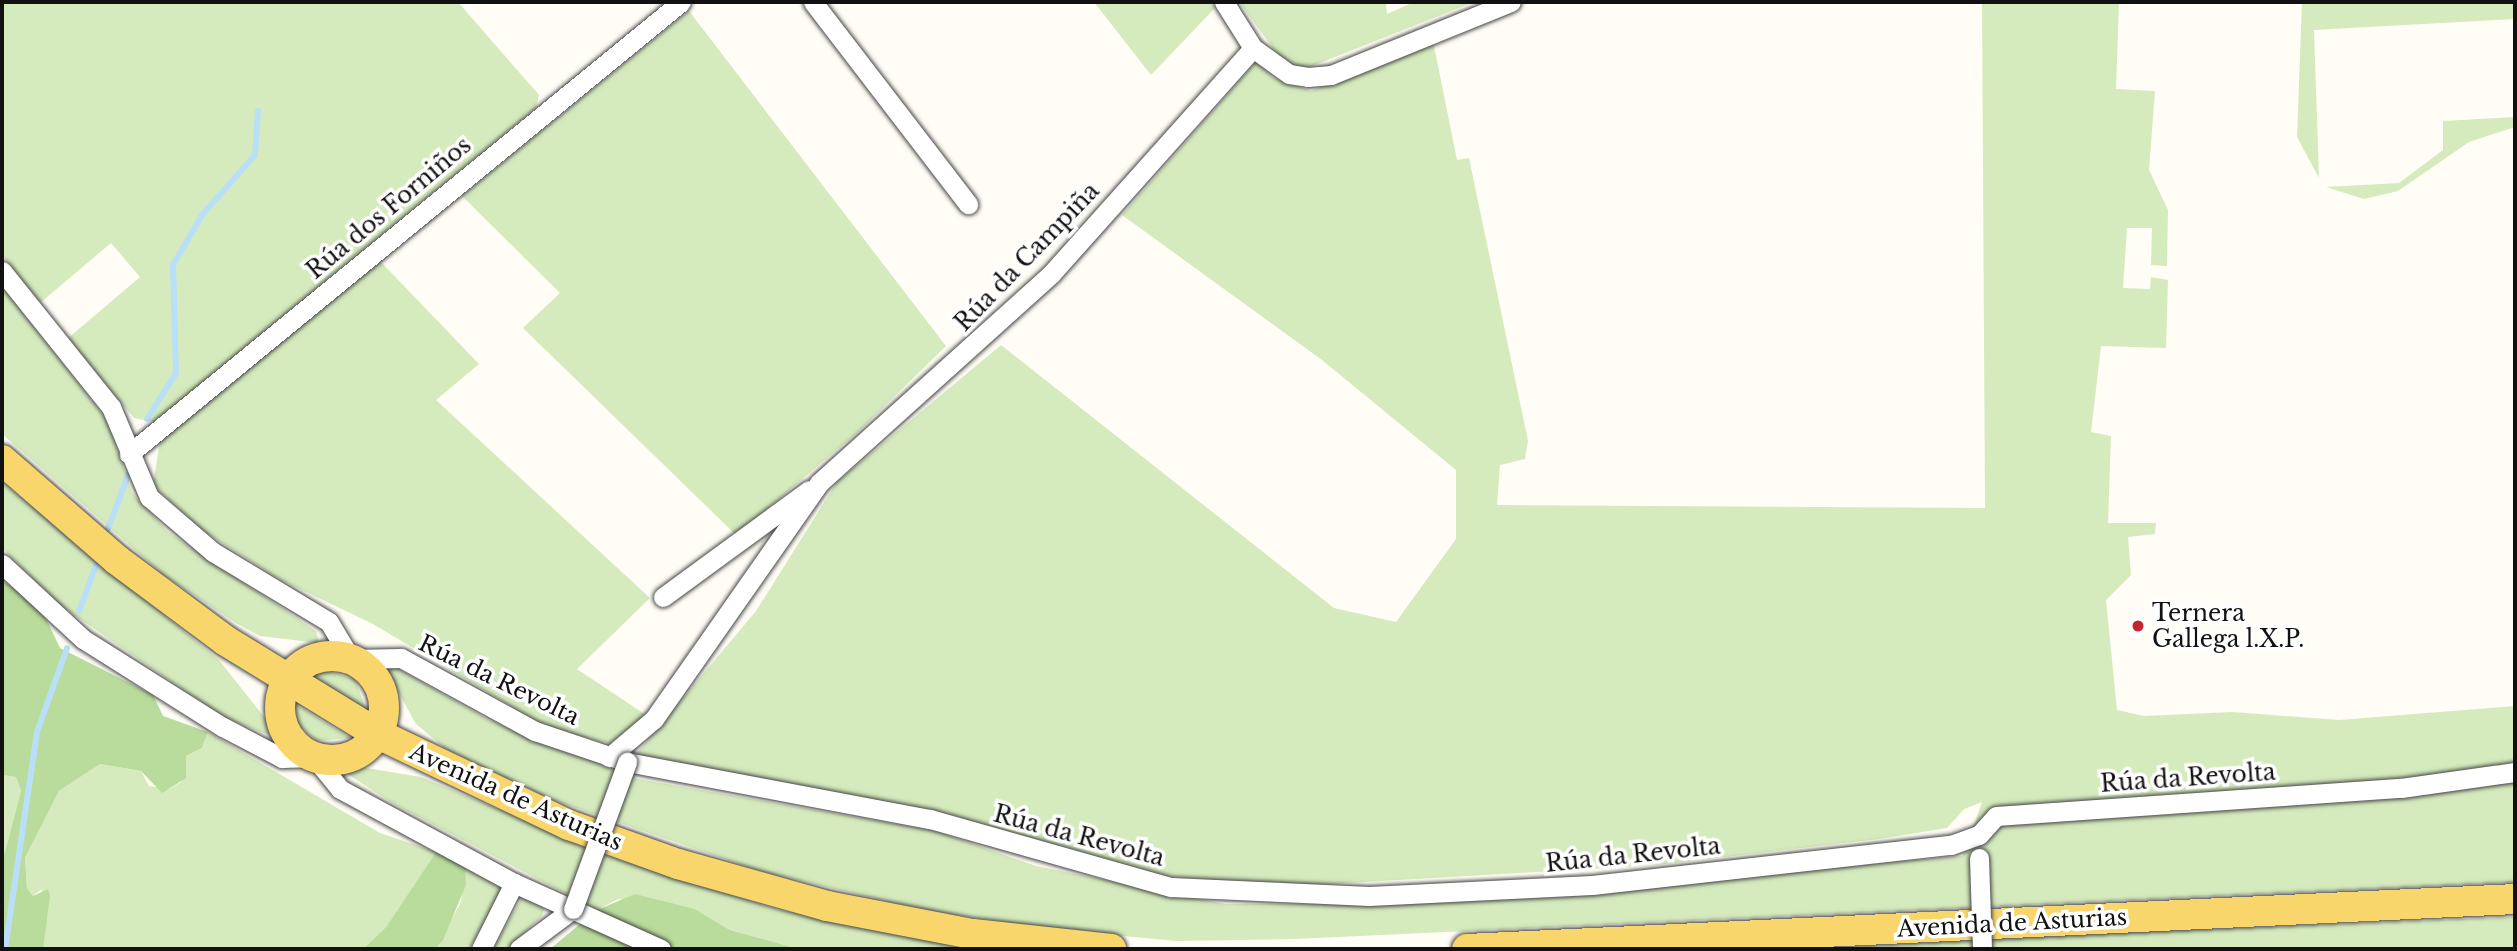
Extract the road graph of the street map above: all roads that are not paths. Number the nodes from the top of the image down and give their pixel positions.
1 (681, 2) edge
2 (813, 2) edge
3 (1224, 2) edge
4 (1511, 2) edge
5 (1253, 48) junction
6 (968, 204) dead end
7 (2, 271) edge
8 (129, 454) junction
9 (2, 460) edge
10 (819, 483) junction
11 (2, 564) edge
12 (663, 597) dead end
13 (226, 641) junction
14 (319, 658) junction
15 (351, 659) junction
16 (288, 680) junction
17 (280, 713) junction
18 (381, 721) junction
19 (314, 757) junction
20 (352, 757) junction
21 (426, 758) junction
22 (618, 760) junction
23 (2515, 772) edge
24 (1979, 835) junction
25 (514, 883) junction
26 (2515, 899) edge
27 (573, 909) junction
28 (481, 949) edge
29 (519, 949) edge
30 (661, 949) edge
31 (1111, 949) edge
32 (1467, 949) edge
33 (1982, 949) edge

1 - 8 street, Rúa dos Forniños
2 - 6 street
3 - 5 street
4 - 5 street
5 - 10 street, Rúa da Campiña
7 - 8 street
8 - 15 street
9 - 13 main road
10 - 12 street, Rúa da Campiña
10 - 22 street, Rúa da Campiña
11 - 19 street
13 - 14 main road
13 - 16 main road
13 - 17 main road
14 - 15 main road
14 - 16 main road
15 - 18 main road
15 - 22 street, Rúa da Revolta
16 - 17 main road
16 - 18 main road
17 - 19 main road
18 - 20 main road
18 - 21 main road
19 - 20 main road
19 - 25 street
20 - 21 main road
21 - 31 main road, Avenida de Asturias
22 - 24 street, Rúa da Revolta
22 - 27 street, Rúa da Campiña, bridge
23 - 24 street, Rúa da Revolta
24 - 33 street, bridge
25 - 27 street
25 - 28 street
26 - 32 main road, Avenida de Asturias
27 - 29 street
27 - 30 street

